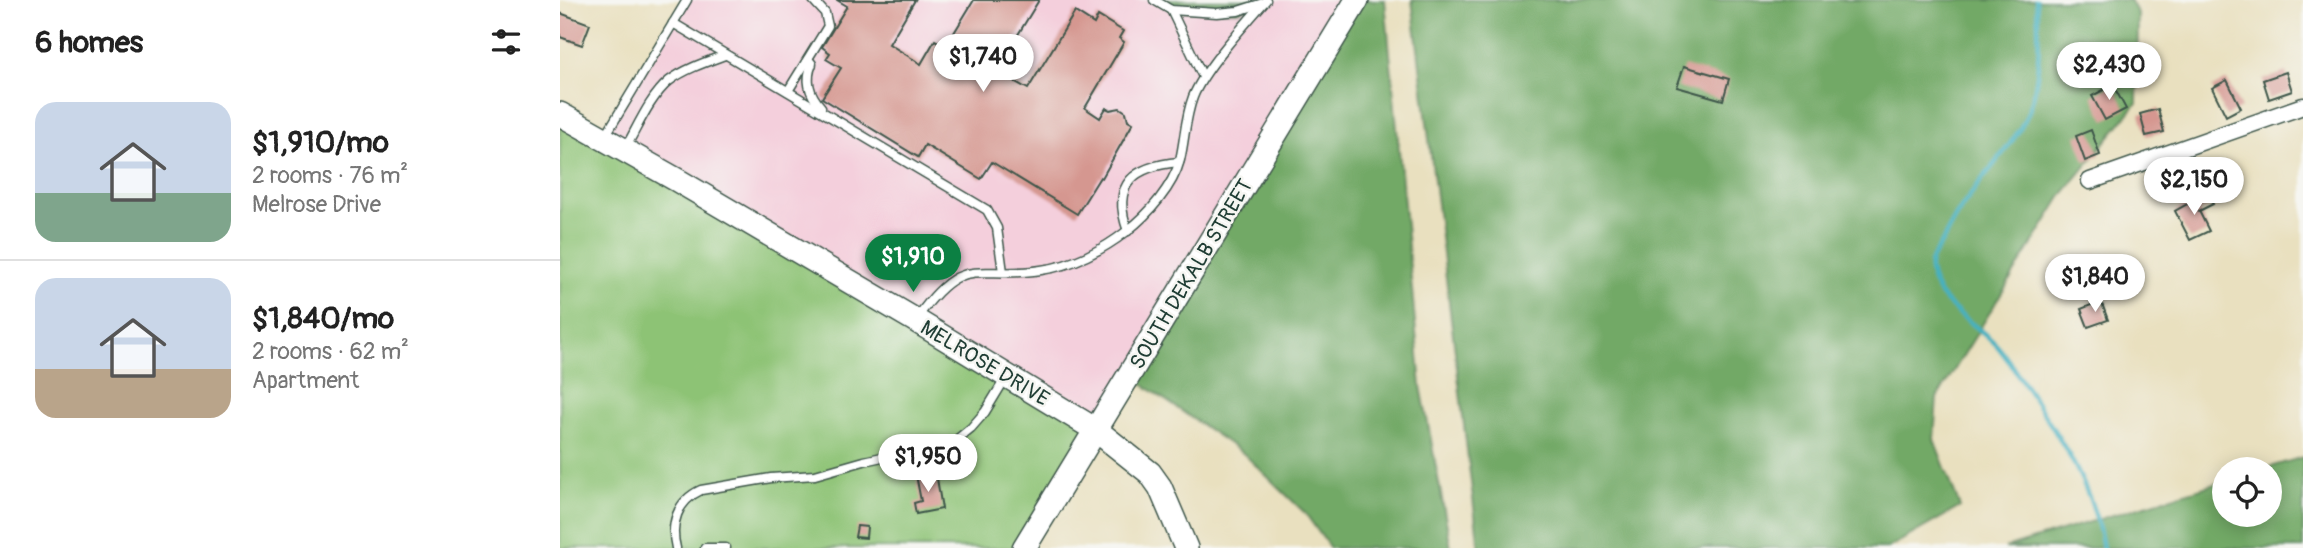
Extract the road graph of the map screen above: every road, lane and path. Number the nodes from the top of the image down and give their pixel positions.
1 (687, 0) edge
2 (813, 0) edge
3 (1154, 0) edge
4 (1357, 0) edge
5 (1264, 2) edge
6 (1171, 10) junction
7 (673, 23) junction
8 (725, 55) junction
9 (808, 59) junction
10 (1203, 78) junction
11 (788, 91) junction
12 (2303, 106) edge
13 (823, 112) junction
14 (560, 114) edge
15 (604, 138) junction
16 (624, 149) junction
17 (1180, 162) junction
18 (2090, 181) dead end
19 (1128, 231) junction
20 (1003, 272) junction
21 (915, 320) junction
22 (1007, 376) junction
23 (1096, 430) junction
24 (676, 548) edge
25 (705, 548) edge
26 (726, 548) edge
27 (1024, 548) edge
28 (1186, 548) edge

1 - 7 lane
2 - 9 lane
3 - 6 lane
4 - 23 street, SOUTH DEKALB STREET
5 - 6 lane
5 - 10 lane
6 - 10 lane
7 - 8 lane
7 - 15 lane
8 - 11 lane
8 - 16 lane
9 - 11 lane
9 - 13 lane
10 - 17 lane
11 - 13 lane
12 - 18 street
13 - 20 lane
14 - 15 street, MELROSE DRIVE
15 - 16 street, MELROSE DRIVE
16 - 21 street, MELROSE DRIVE
17 - 19 lane
17 - 19 lane
19 - 20 lane
20 - 21 lane
21 - 22 street, MELROSE DRIVE
22 - 23 street, MELROSE DRIVE
22 - 24 lane
23 - 27 street, SOUTH DEKALB STREET
23 - 28 street, MELROSE DRIVE
25 - 26 lane

